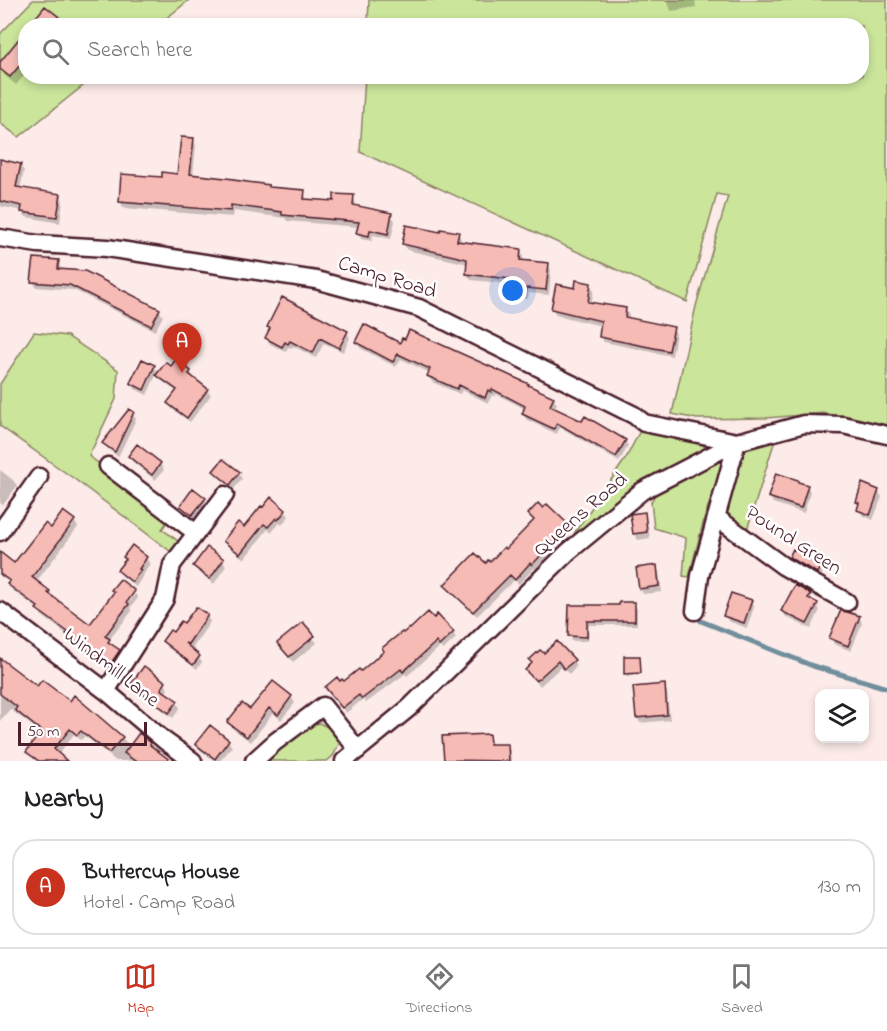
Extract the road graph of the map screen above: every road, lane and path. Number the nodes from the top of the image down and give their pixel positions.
1 (0, 238) edge
2 (887, 435) edge
3 (737, 442) junction
4 (108, 466) dead end
5 (39, 477) dead end
6 (225, 495) dead end
7 (716, 516) junction
8 (0, 532) edge
9 (196, 533) junction
10 (847, 602) dead end
11 (0, 611) edge
12 (695, 611) dead end
13 (106, 691) junction
14 (358, 750) junction
15 (193, 761) edge
16 (254, 761) edge
17 (344, 761) edge

1 - 3 street, Camp Road
2 - 3 street, Queens Road
3 - 7 street, Pound Green
3 - 14 street, Queens Road
4 - 9 street
5 - 8 street
6 - 9 street
7 - 10 street, Pound Green
7 - 12 street, Pound Green
9 - 13 street
11 - 13 street, Windmill Lane
13 - 15 street, Windmill Lane
14 - 16 street
14 - 17 street, Queens Road

